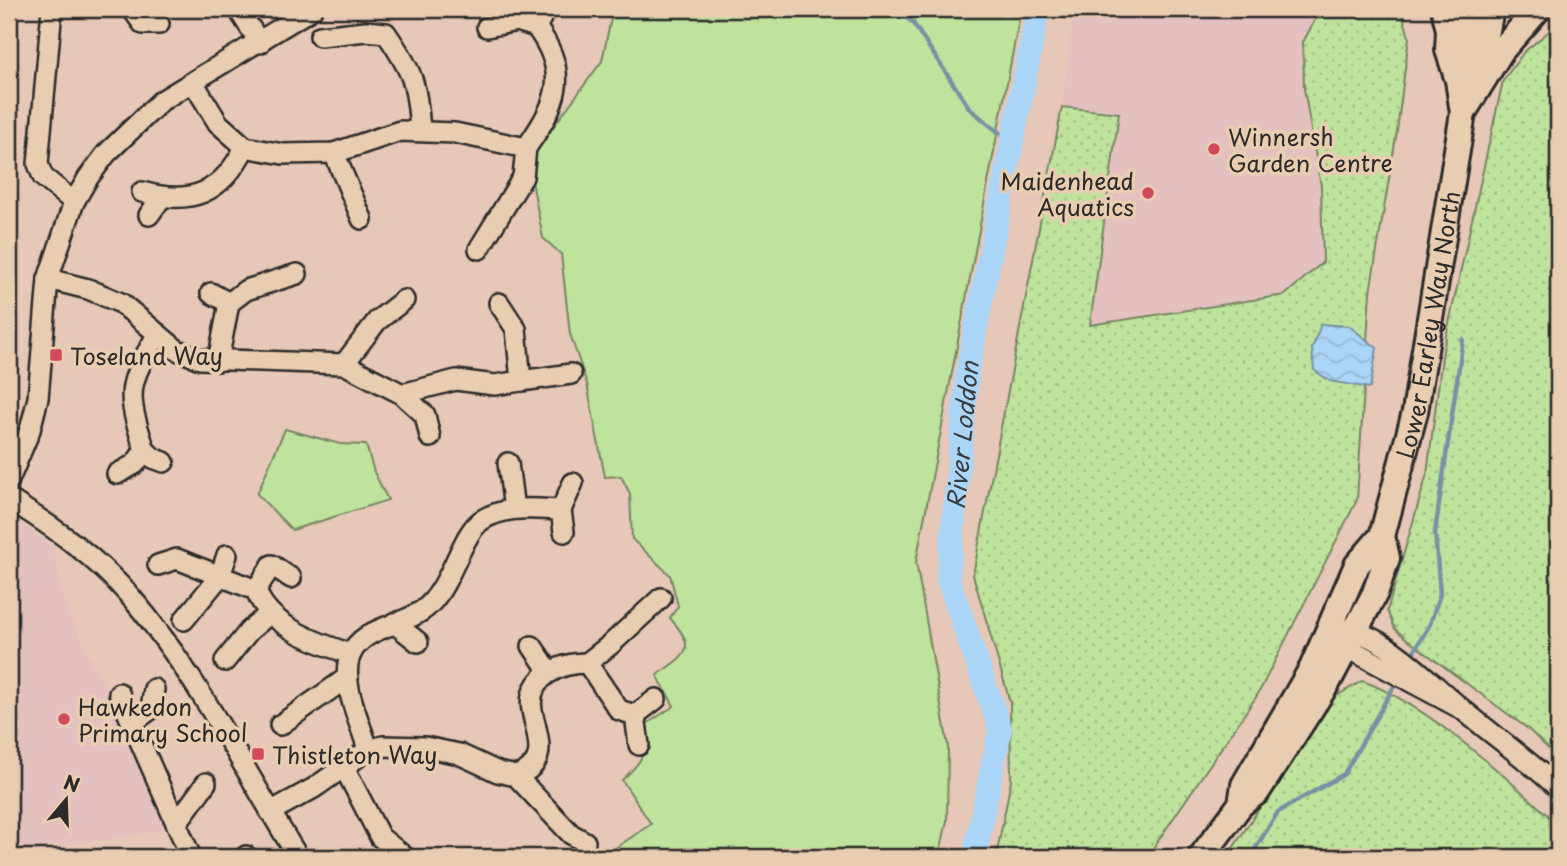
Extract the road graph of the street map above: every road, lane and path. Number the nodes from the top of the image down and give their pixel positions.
1 (52, 9) edge
2 (132, 9) edge
3 (238, 9) edge
4 (312, 9) edge
5 (1444, 9) edge
6 (1469, 9) edge
7 (1491, 9) edge
8 (1538, 9) edge
9 (159, 24) dead end
10 (487, 27) dead end
11 (320, 36) dead end
12 (260, 43) junction
13 (192, 82) junction
14 (1467, 83) junction
15 (420, 131) junction
16 (246, 147) junction
17 (526, 148) junction
18 (334, 153) junction
19 (142, 192) dead end
20 (162, 198) junction
21 (74, 202) junction
22 (149, 215) dead end
23 (362, 219) dead end
24 (479, 249) dead end
25 (297, 274) dead end
26 (48, 279) junction
27 (211, 293) dead end
28 (229, 303) junction
29 (499, 303) dead end
30 (400, 310) dead end
31 (158, 334) junction
32 (218, 361) junction
33 (344, 364) junction
34 (571, 374) dead end
35 (521, 381) junction
36 (402, 394) junction
37 (430, 437) dead end
38 (145, 450) junction
39 (164, 462) dead end
40 (508, 463) dead end
41 (117, 474) dead end
42 (9, 480) edge
43 (573, 483) dead end
44 (9, 499) edge
45 (514, 509) junction
46 (561, 510) junction
47 (564, 532) dead end
48 (1382, 536) junction
49 (227, 555) dead end
50 (158, 565) dead end
51 (220, 576) junction
52 (292, 578) dead end
53 (256, 590) junction
54 (1375, 593) junction
55 (661, 598) dead end
56 (269, 614) junction
57 (184, 620) dead end
58 (394, 623) junction
59 (1344, 635) junction
60 (418, 642) dead end
61 (532, 646) dead end
62 (351, 654) junction
63 (225, 661) dead end
64 (1396, 661) junction
65 (587, 663) junction
66 (549, 671) junction
67 (348, 677) junction
68 (154, 689) dead end
69 (119, 693) dead end
70 (656, 699) dead end
71 (635, 715) junction
72 (131, 723) junction
73 (280, 725) dead end
74 (639, 745) dead end
75 (368, 750) junction
76 (344, 767) junction
77 (516, 776) junction
78 (206, 783) dead end
79 (1558, 788) edge
80 (270, 812) junction
81 (177, 823) junction
82 (586, 842) dead end
83 (191, 857) edge
84 (298, 857) edge
85 (405, 857) edge
86 (1201, 857) edge

1 - 21 street
2 - 9 street
3 - 12 street
4 - 12 street
5 - 14 main road, Lower Earley Way North
6 - 14 main road, Lower Earley Way North
7 - 14 main road, Lower Earley Way North
8 - 14 main road
10 - 17 street
11 - 15 street
12 - 13 street
13 - 16 street
13 - 21 street
14 - 48 main road, Lower Earley Way North
15 - 17 street
15 - 18 street
16 - 18 street
16 - 20 street
17 - 24 street
18 - 23 street
19 - 20 street
20 - 22 street
21 - 26 street
25 - 28 street
26 - 31 street
26 - 42 street
27 - 28 street
28 - 32 street
29 - 35 street
30 - 33 street
31 - 32 street
31 - 38 street
32 - 33 street
33 - 36 street
34 - 35 street
35 - 36 street
36 - 37 street
38 - 39 street
38 - 41 street
40 - 45 street
43 - 46 street
44 - 80 street
45 - 46 street
45 - 58 street
46 - 47 street
48 - 54 main road, Lower Earley Way North
48 - 59 main road, Lower Earley Way North
49 - 51 street
50 - 51 street
51 - 53 street
51 - 57 street
52 - 53 street
53 - 56 street
54 - 59 main road, Lower Earley Way North
54 - 64 street
55 - 65 street
56 - 62 street
56 - 63 street
58 - 60 street
58 - 62 street
59 - 64 street
59 - 86 main road, Lower Earley Way North
61 - 66 street
62 - 67 street
64 - 79 street
65 - 66 street
65 - 71 street
66 - 77 street
67 - 73 street
67 - 75 street
68 - 72 street
69 - 72 street
70 - 71 street
71 - 74 street
72 - 81 street
75 - 76 street
75 - 77 street
76 - 80 street
76 - 85 street
77 - 82 street
78 - 81 street
80 - 84 street
81 - 83 street

